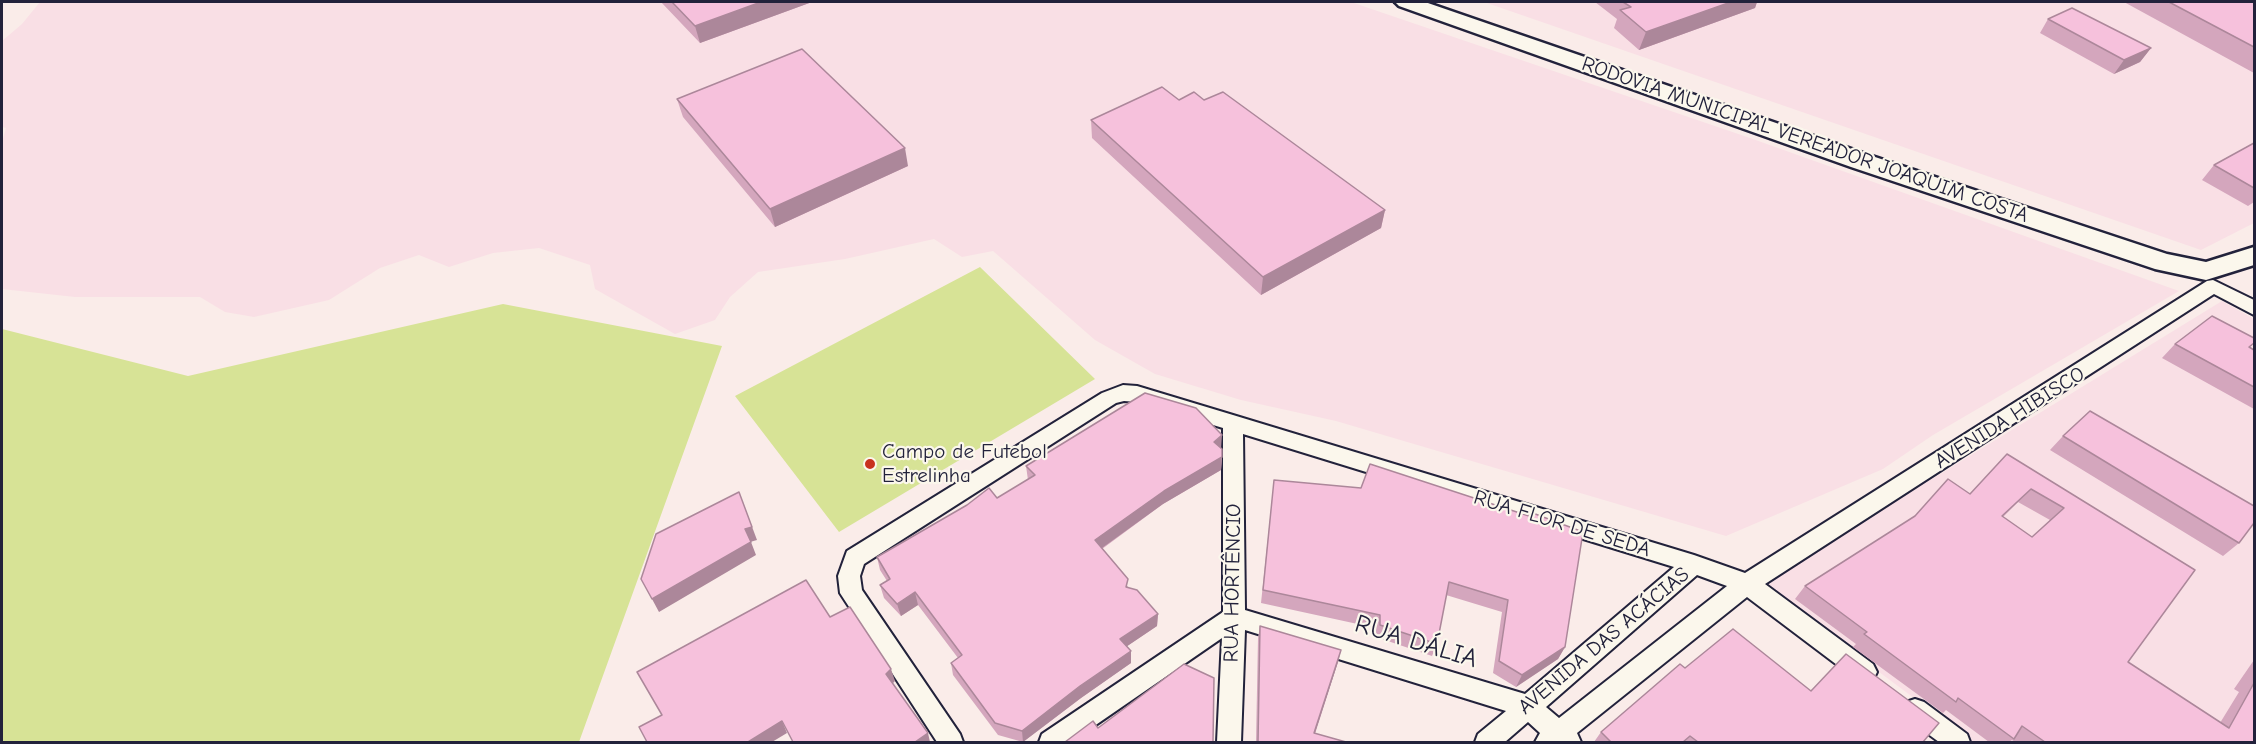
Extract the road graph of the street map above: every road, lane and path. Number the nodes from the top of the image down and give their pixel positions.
1 (1406, 2) edge
2 (2254, 256) edge
3 (2210, 279) junction
4 (2254, 308) edge
5 (1233, 423) junction
6 (1694, 564) junction
7 (1747, 584) junction
8 (1234, 618) junction
9 (1881, 685) edge
10 (1901, 699) edge
11 (1527, 706) junction
12 (1558, 739) edge
13 (951, 742) edge
14 (1051, 742) edge
15 (1229, 742) edge
16 (1487, 742) edge
17 (1958, 742) edge

1 - 3 main road, RODOVIA MUNICIPAL VEREADOR JOAQUIM COSTA
2 - 3 main road, AVENIDA HIBISCO
3 - 4 street
3 - 7 street, AVENIDA HIBISCO
5 - 6 street, RUA FLOR DE SEDA
5 - 8 street, RUA HORTÊNCIO
5 - 13 street, RUA FLOR DE SEDA
6 - 7 street, RUA FLOR DE SEDA
6 - 11 street, AVENIDA DAS ACÁCIAS
7 - 9 street, RUA FLOR DE SEDA
7 - 12 street, AVENIDA DAS ACÁCIAS
8 - 11 street, RUA DÁLIA
8 - 14 street
8 - 15 street, RUA HORTÊNCIO
10 - 17 street
11 - 12 street, RUA DÁLIA
11 - 16 street, AVENIDA DAS ACÁCIAS

